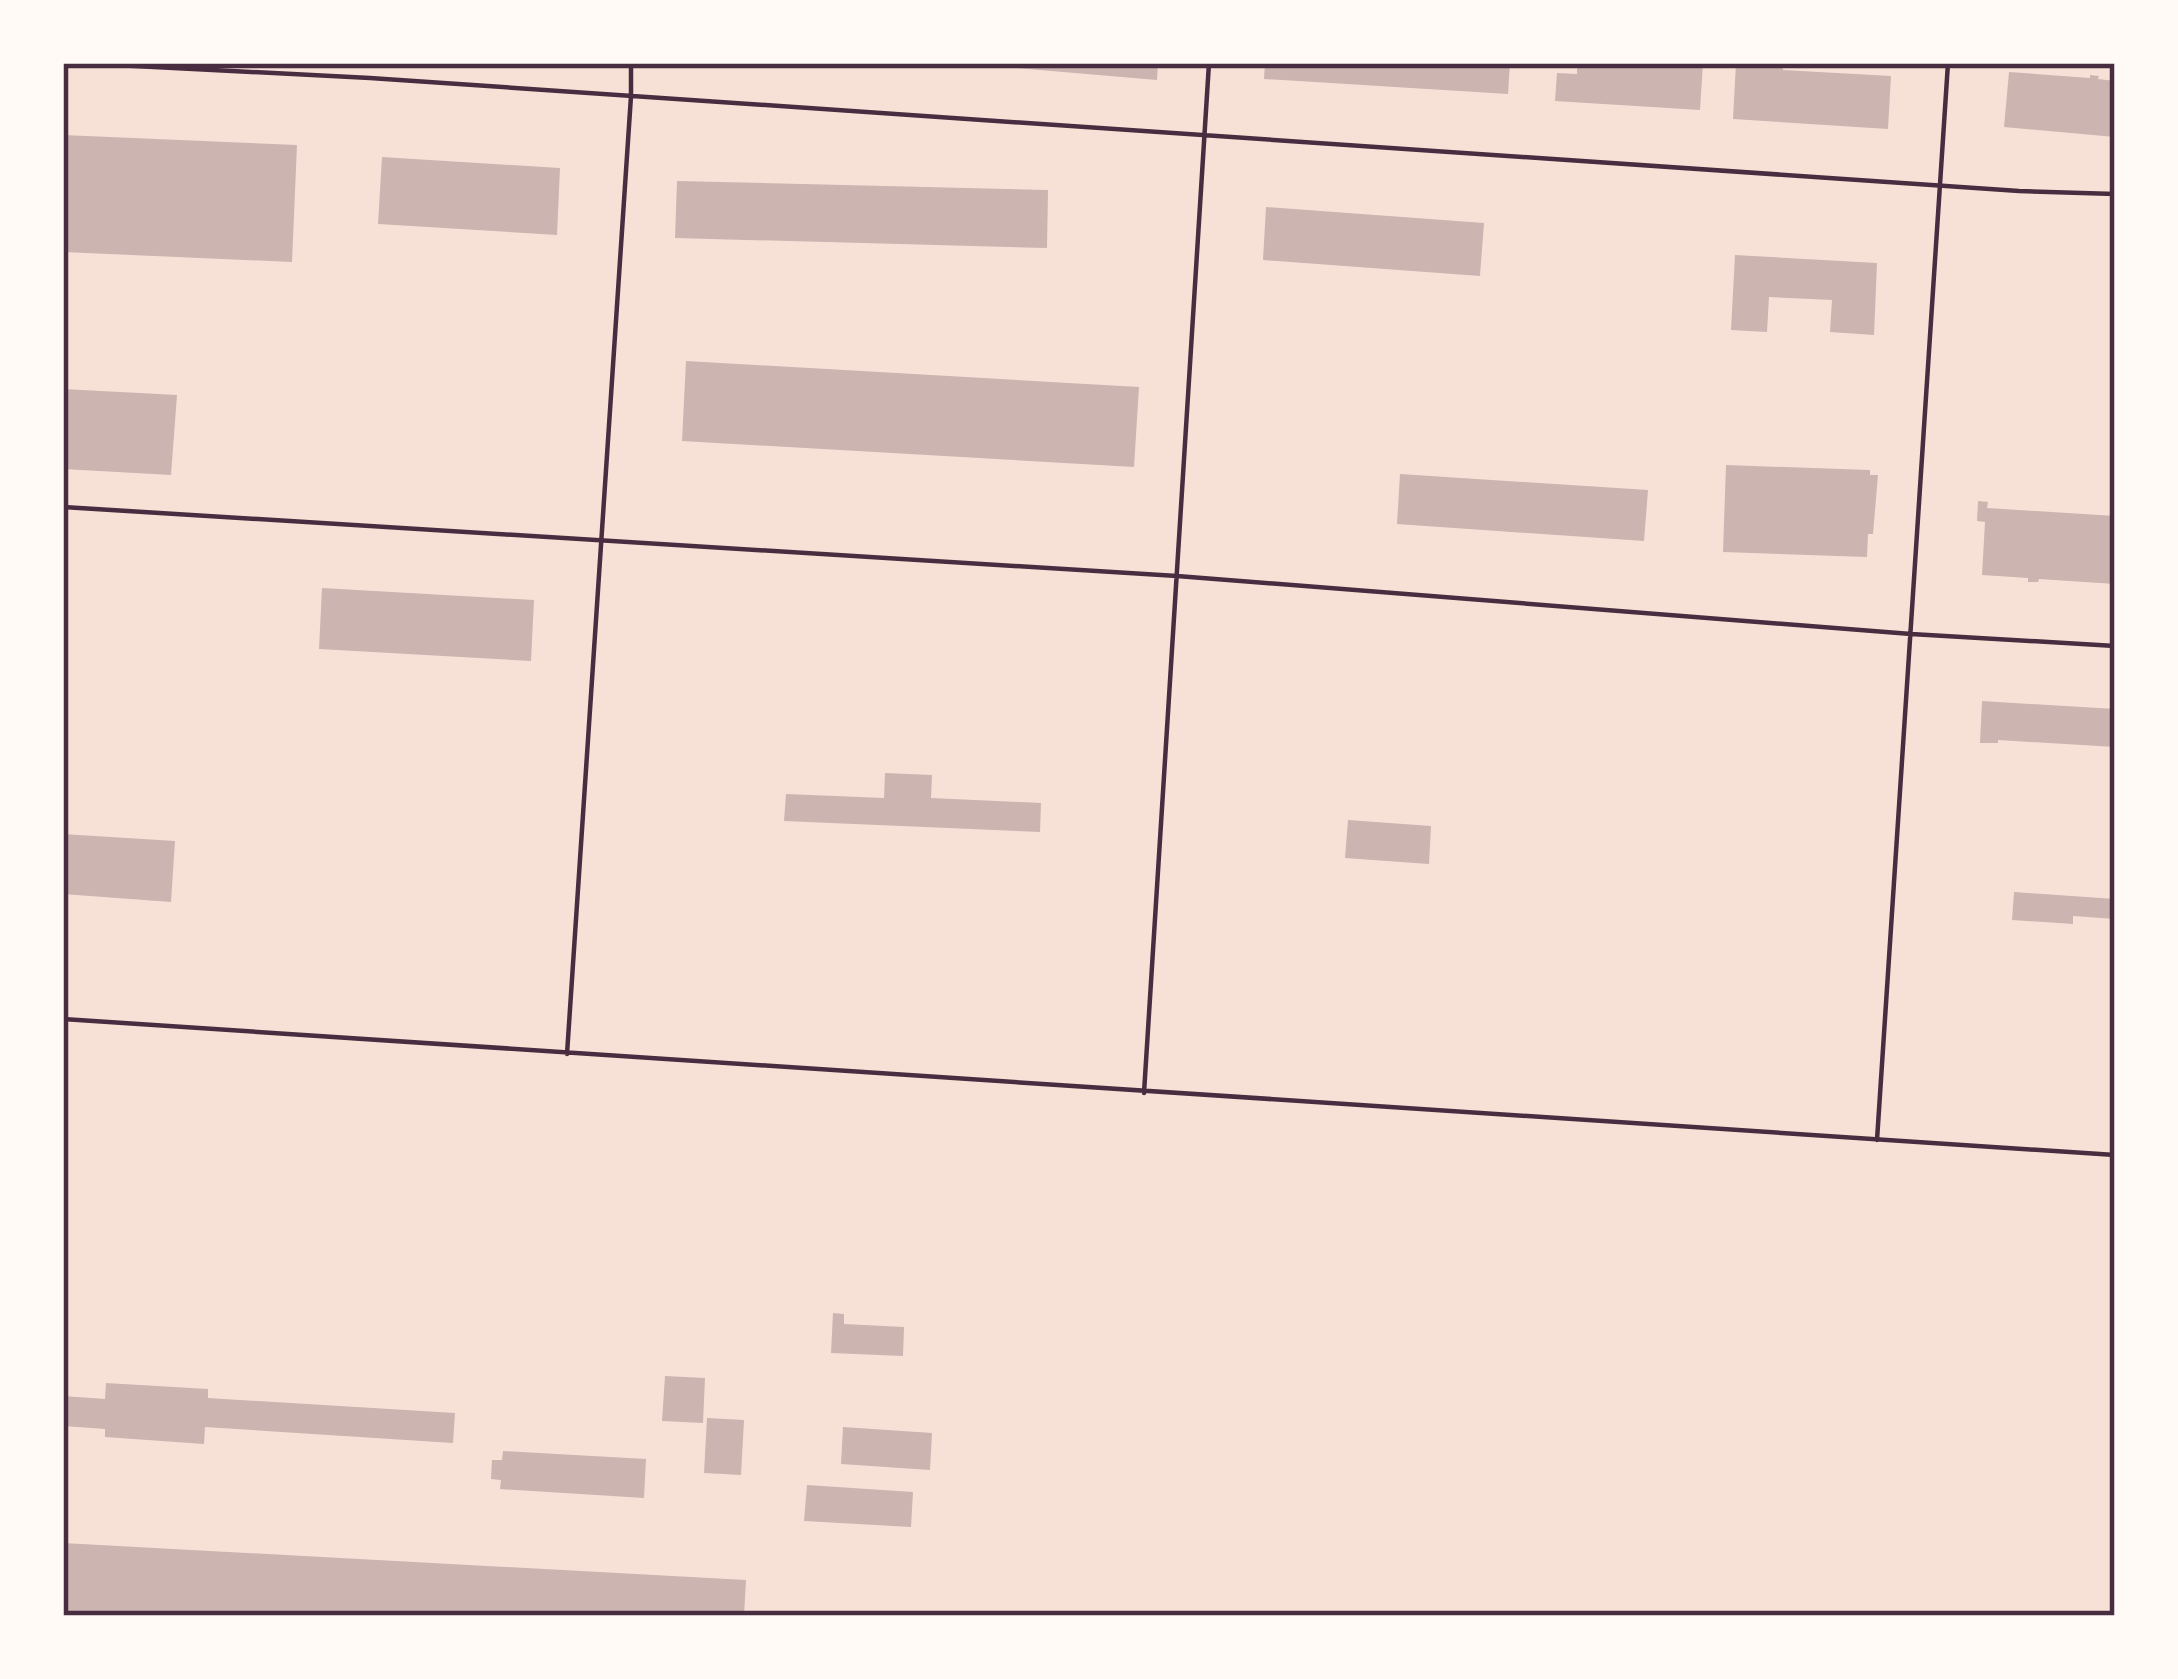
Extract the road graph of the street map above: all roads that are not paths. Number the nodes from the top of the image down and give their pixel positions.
1 (76, 63) edge
2 (632, 63) edge
3 (1209, 63) edge
4 (1948, 63) edge
5 (632, 96) junction
6 (1204, 136) junction
7 (1942, 186) junction
8 (2115, 194) edge
9 (63, 507) edge
10 (601, 542) junction
11 (1177, 576) junction
12 (1911, 634) junction
13 (2115, 646) edge
14 (63, 1019) edge
15 (567, 1054) junction
16 (1144, 1093) junction
17 (1877, 1140) junction
18 (2115, 1155) edge

1 - 5 lane
2 - 5 lane
3 - 6 lane
4 - 7 lane
5 - 6 lane
5 - 10 lane
6 - 7 lane
6 - 11 lane
7 - 8 lane
7 - 12 lane
9 - 10 lane
10 - 11 lane
10 - 15 lane
11 - 12 lane
11 - 16 lane
12 - 13 lane
12 - 17 lane
14 - 15 lane
15 - 16 lane
16 - 17 lane
17 - 18 lane

